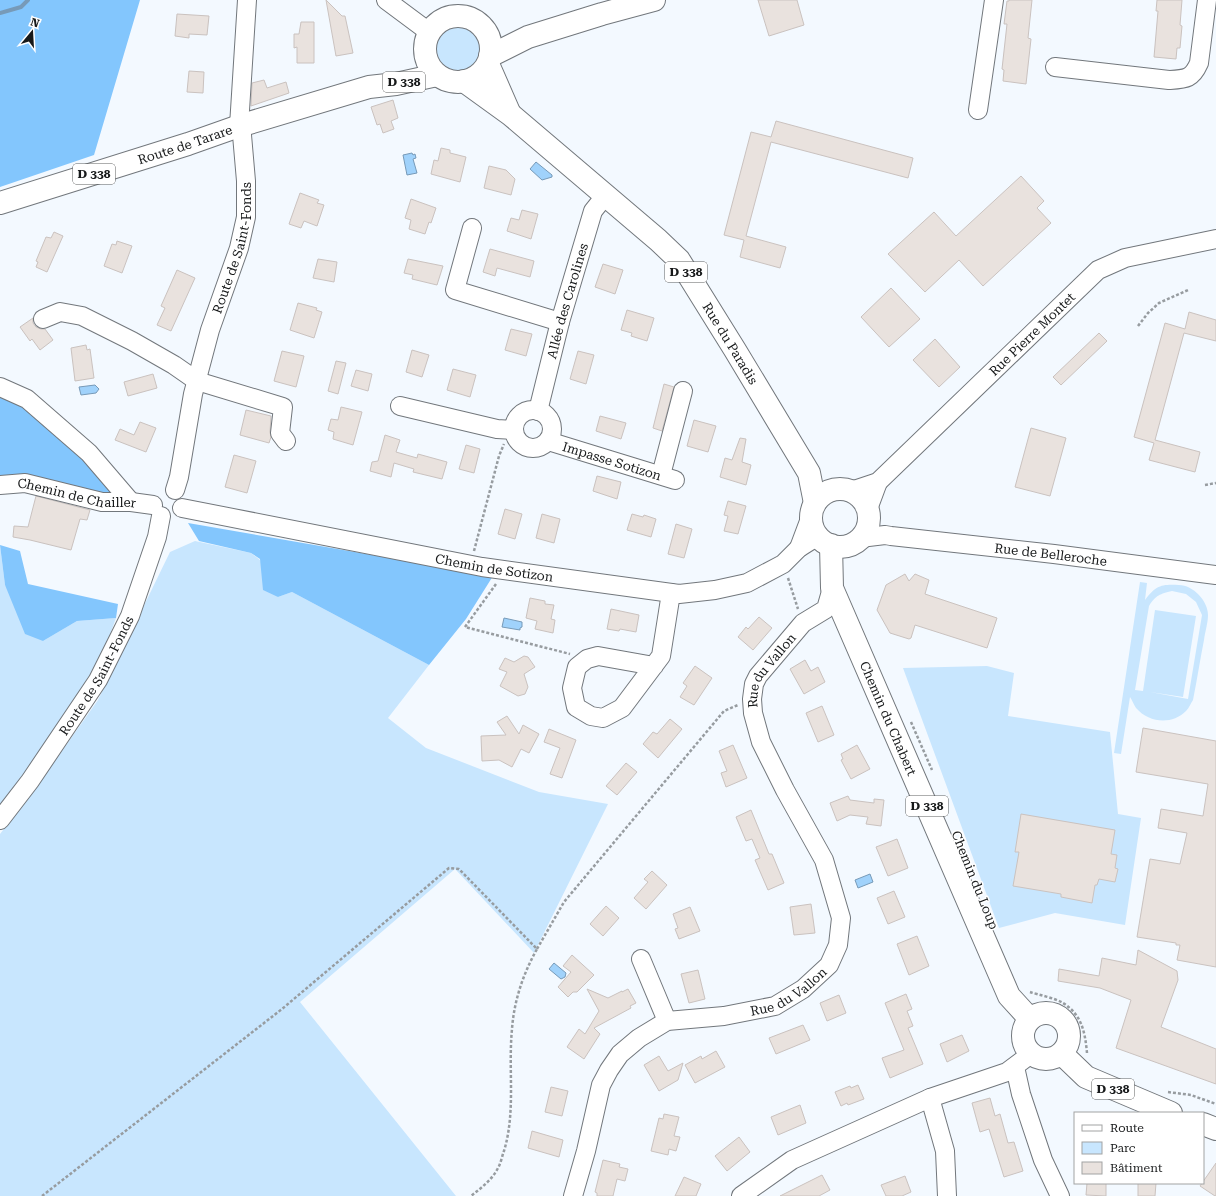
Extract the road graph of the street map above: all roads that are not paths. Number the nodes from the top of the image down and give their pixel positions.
1 (247, 0) edge
2 (386, 0) edge
3 (654, 0) edge
4 (994, 0) edge
5 (1207, 0) edge
6 (429, 32) junction
7 (489, 52) junction
8 (426, 57) junction
9 (1055, 67) dead end
10 (437, 75) junction
11 (464, 81) junction
12 (370, 86) junction
13 (978, 110) dead end
14 (511, 115) junction
15 (239, 126) junction
16 (605, 196) junction
17 (0, 203) edge
18 (472, 228) dead end
19 (1216, 239) edge
20 (43, 320) dead end
21 (560, 322) junction
22 (197, 381) junction
23 (0, 387) edge
24 (683, 391) dead end
25 (400, 406) dead end
26 (538, 410) junction
27 (514, 433) junction
28 (286, 441) dead end
29 (548, 441) junction
30 (809, 473) junction
31 (878, 482) junction
32 (0, 485) edge
33 (175, 490) junction
34 (842, 490) junction
35 (131, 502) junction
36 (182, 508) junction
37 (813, 509) junction
38 (157, 511) junction
39 (849, 532) junction
40 (799, 548) junction
41 (1216, 575) edge
42 (832, 588) junction
43 (670, 593) junction
44 (654, 666) junction
45 (0, 820) edge
46 (641, 959) dead end
47 (1030, 1019) junction
48 (667, 1021) junction
49 (1062, 1054) junction
50 (1023, 1060) junction
51 (930, 1098) junction
52 (1169, 1112) edge
53 (1204, 1124) edge
54 (1216, 1129) edge
55 (573, 1196) edge
56 (741, 1196) edge
57 (947, 1196) edge
58 (1060, 1196) edge

1 - 15 street, Route de Saint-Fonds
2 - 6 street
3 - 7 main road
4 - 13 street
5 - 9 street
6 - 7 main road
6 - 8 main road
7 - 11 main road
7 - 14 main road, Rue du Paradis / D 338
8 - 10 main road
8 - 12 main road, Route de Tarare / D 338
10 - 11 main road
10 - 12 main road, Route de Tarare / D 338
11 - 14 main road, Rue du Paradis / D 338
12 - 15 main road, Route de Tarare / D 338
14 - 16 main road, Rue du Paradis / D 338
15 - 17 main road, Route de Tarare / D 338
15 - 22 street, Route de Saint-Fonds
16 - 21 street, Allée des Carolines
16 - 30 main road, Rue du Paradis / D 338
18 - 21 street
19 - 31 street, Rue Pierre Montet
20 - 22 street
21 - 26 street, Allée des Carolines
22 - 28 street
22 - 33 street, Route de Saint-Fonds
23 - 35 street
24 - 29 street, Impasse Sotizon
25 - 27 street
26 - 27 street
26 - 29 street
27 - 29 street
30 - 34 main road, Rue du Paradis / D 338
30 - 37 main road, Rue du Paradis / D 338
31 - 34 street, Rue Pierre Montet
31 - 39 street, Rue Pierre Montet
32 - 35 street, Chemin de Chailler
33 - 36 street
33 - 38 street
34 - 37 main road
34 - 39 main road, Rue du Paradis
35 - 38 street, Chemin de Chailler
36 - 38 street
36 - 43 street, Chemin de Sotizon
37 - 39 main road, Rue du Paradis
37 - 40 street, Chemin de Sotizon
38 - 45 street, Route de Saint-Fonds
39 - 40 street, Chemin de Sotizon
39 - 41 street, Rue de Belleroche
39 - 42 main road, Chemin du Chabert / D 338
40 - 43 street, Chemin de Sotizon
42 - 47 main road, Chemin du Chabert / D 338
42 - 48 street, Rue du Vallon
43 - 44 street
44 - 44 street
46 - 48 street
47 - 49 main road
47 - 50 main road
48 - 55 street, Rue du Vallon
49 - 50 main road
49 - 52 main road, D 338
50 - 51 street
50 - 58 street
51 - 56 street
51 - 57 street
53 - 54 main road

